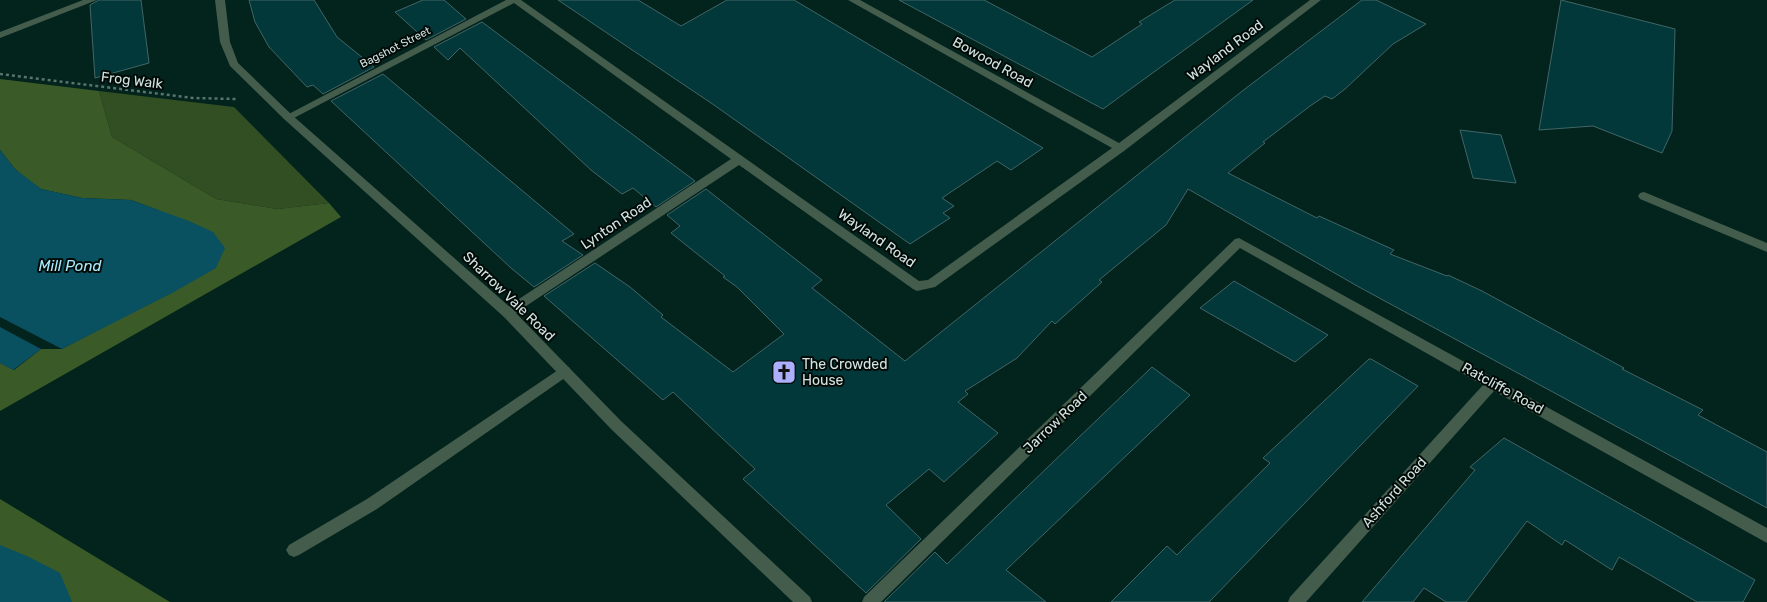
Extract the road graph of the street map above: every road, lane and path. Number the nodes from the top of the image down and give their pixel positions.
1 (92, 0) edge
2 (220, 0) edge
3 (514, 0) edge
4 (853, 0) edge
5 (1316, 0) edge
6 (0, 35) edge
7 (0, 74) edge
8 (260, 90) junction
9 (288, 117) junction
10 (1120, 148) junction
11 (740, 159) junction
12 (1644, 196) dead end
13 (1239, 242) joint
14 (1767, 248) edge
15 (508, 312) junction
16 (564, 371) junction
17 (1494, 383) junction
18 (1767, 536) edge
19 (294, 550) dead end
20 (804, 602) edge
21 (870, 602) edge
22 (1296, 602) edge

1 - 6 street
2 - 8 street, Sharrow Vale Road
3 - 9 street, Bagshot Street
3 - 11 street, Wayland Road
4 - 10 street, Bowood Road
5 - 10 street, Wayland Road
7 - 8 path, Frog Walk
8 - 9 street, Sharrow Vale Road
9 - 15 street, Sharrow Vale Road
10 - 11 street, Wayland Road
11 - 15 street, Lynton Road
12 - 14 street
13 - 17 street, Ratcliffe Road
13 - 21 street, Jarrow Road
15 - 16 street, Sharrow Vale Road
16 - 19 street
16 - 20 street, Sharrow Vale Road
17 - 18 street, Ratcliffe Road
17 - 22 street, Ashford Road

